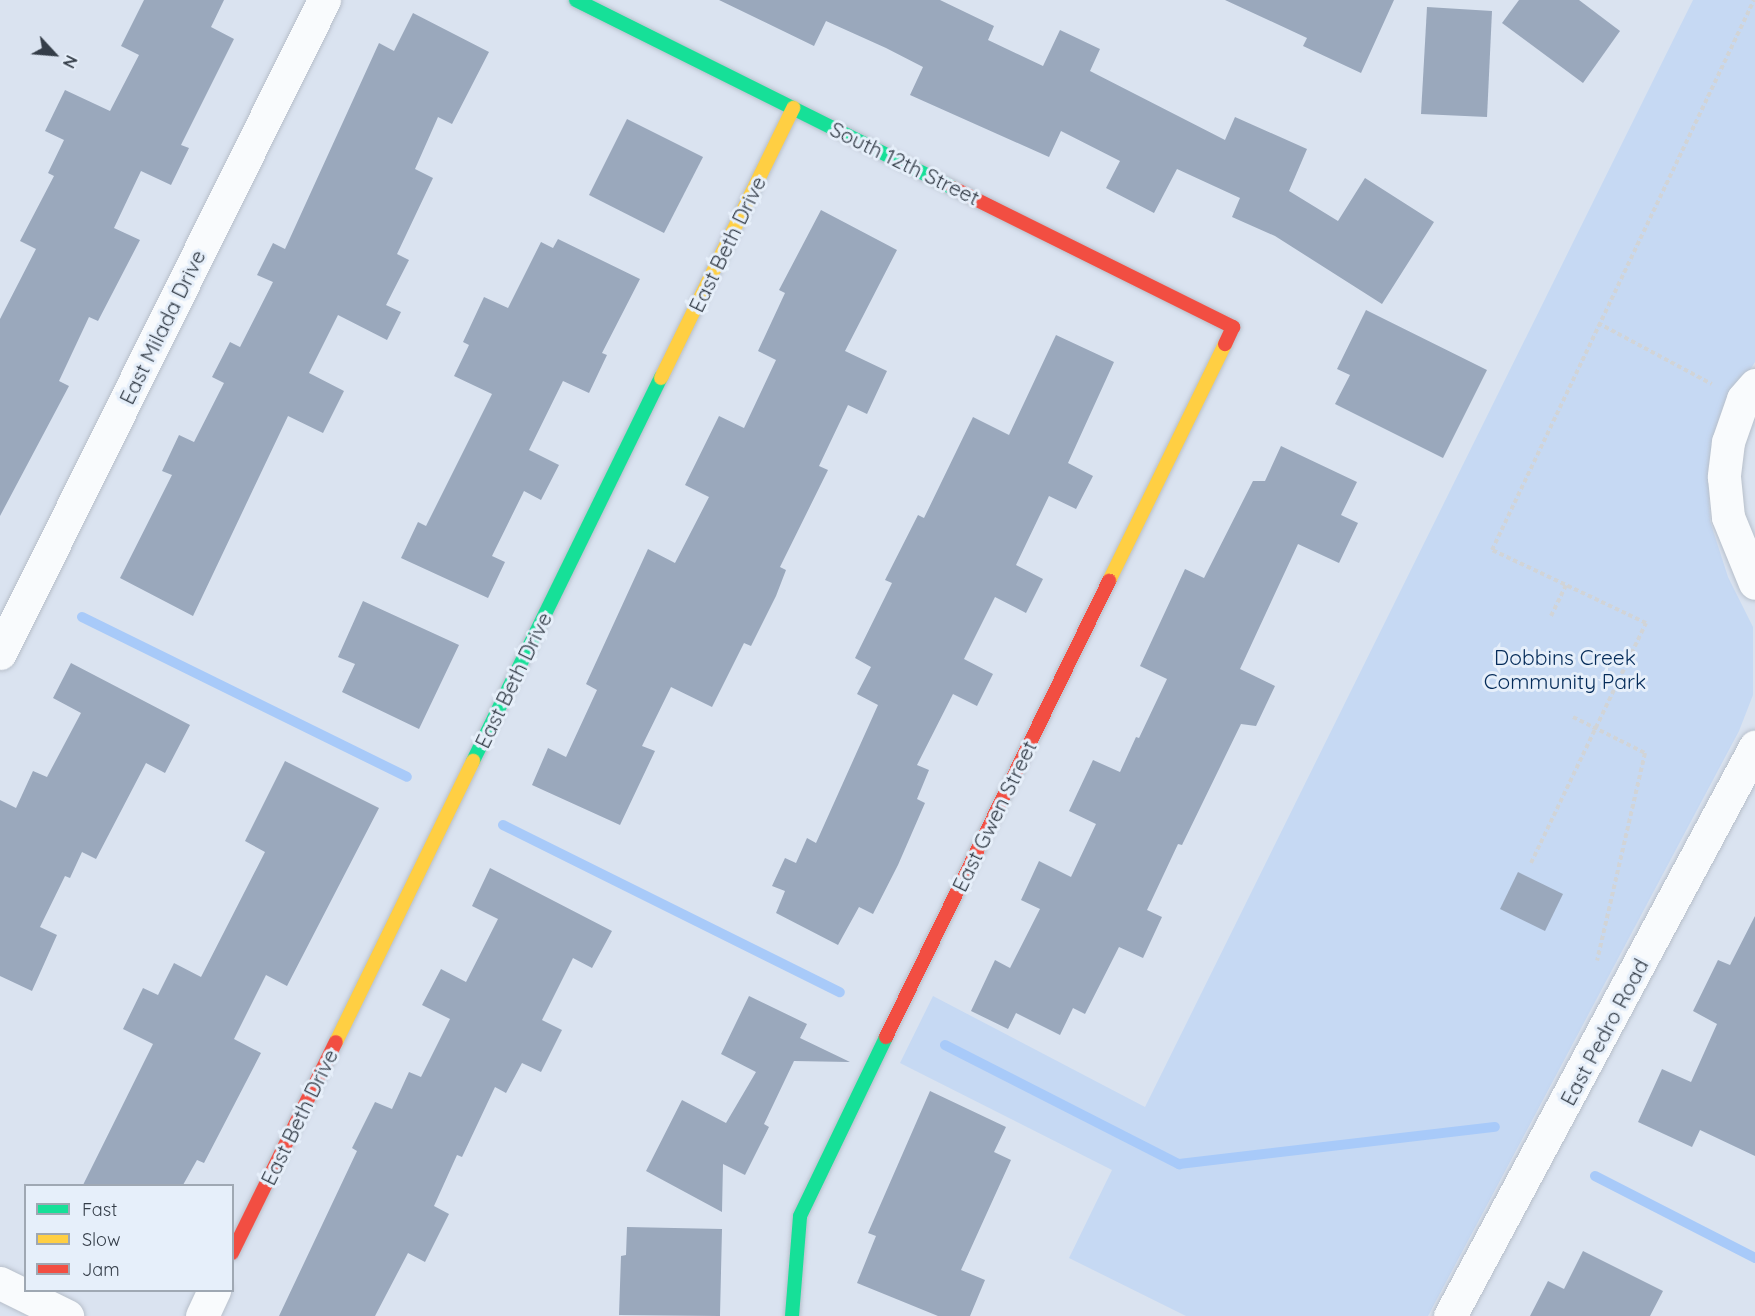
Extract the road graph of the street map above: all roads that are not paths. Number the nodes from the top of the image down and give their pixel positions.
1 (324, 0) edge
2 (576, 0) edge
3 (794, 108) junction
4 (1233, 327) joint
5 (1749, 392) edge
6 (1755, 583) edge
7 (0, 653) edge
8 (1755, 747) edge
9 (234, 1249) edge
10 (0, 1283) edge
11 (213, 1292) edge
12 (67, 1316) edge
13 (202, 1316) edge
14 (792, 1316) edge
15 (1450, 1316) edge

1 - 7 street, East Milada Drive
2 - 3 street, South 12th Street
3 - 4 street, South 12th Street
3 - 9 street, East Beth Drive
4 - 14 street, East Gwen Street
5 - 6 street
8 - 15 street, East Pedro Road
10 - 12 street
11 - 13 street

